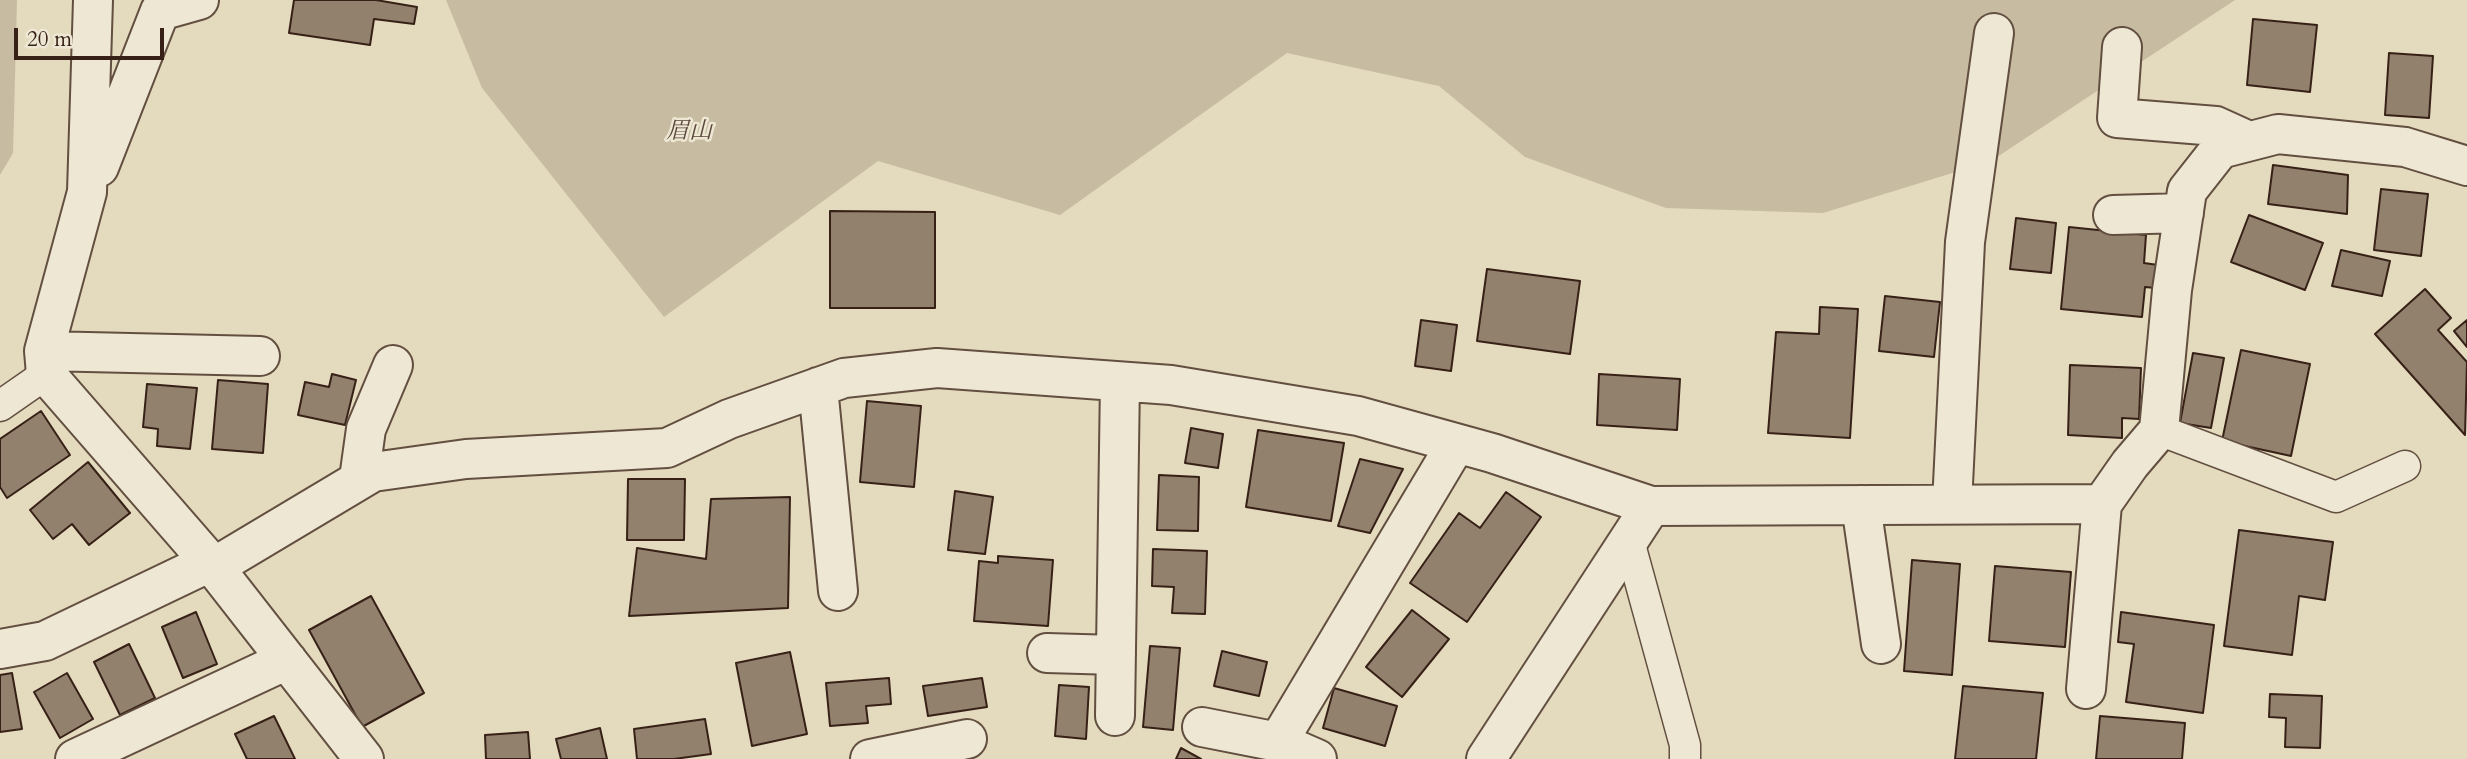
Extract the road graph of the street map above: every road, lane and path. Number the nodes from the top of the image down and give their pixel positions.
1 (93, 0) edge
2 (199, 0) edge
3 (1994, 33) dead end
4 (2122, 47) dead end
5 (2249, 141) junction
6 (2467, 166) edge
7 (2184, 213) junction
8 (2113, 215) dead end
9 (77, 228) junction
10 (260, 356) dead end
11 (45, 362) junction
12 (393, 365) dead end
13 (1120, 382) junction
14 (818, 387) junction
15 (0, 406) edge
16 (2159, 430) junction
17 (1456, 443) junction
18 (2405, 466) dead end
19 (359, 480) junction
20 (1952, 504) junction
21 (2102, 504) junction
22 (1861, 505) junction
23 (1651, 506) junction
24 (1629, 541) junction
25 (212, 564) junction
26 (838, 591) dead end
27 (1881, 645) dead end
28 (0, 649) edge
29 (1047, 653) dead end
30 (1116, 655) junction
31 (287, 660) junction
32 (2086, 689) dead end
33 (1115, 716) dead end
34 (1202, 727) dead end
35 (967, 739) dead end
36 (1278, 742) junction
37 (122, 749) edge
38 (75, 759) edge
39 (364, 759) edge
40 (870, 759) edge
41 (1317, 759) edge
42 (1486, 759) edge
43 (1685, 759) edge

1 - 9 street
2 - 9 street
3 - 20 street
4 - 5 street
5 - 6 street
5 - 7 street
7 - 8 street
7 - 16 street
9 - 11 street
10 - 11 street
11 - 15 lane
11 - 25 street
12 - 19 street
13 - 14 street
13 - 17 street
13 - 30 street
14 - 19 street
14 - 26 street
16 - 18 lane
16 - 21 street
17 - 23 street
17 - 36 street
19 - 25 street
20 - 21 street
20 - 22 street
21 - 32 street
22 - 23 street
22 - 27 street
23 - 24 street
24 - 42 street
24 - 43 lane
25 - 28 street
25 - 31 street
29 - 30 street
30 - 33 street
31 - 37 street
31 - 39 street
34 - 36 street
35 - 40 street
36 - 41 street
37 - 38 street

